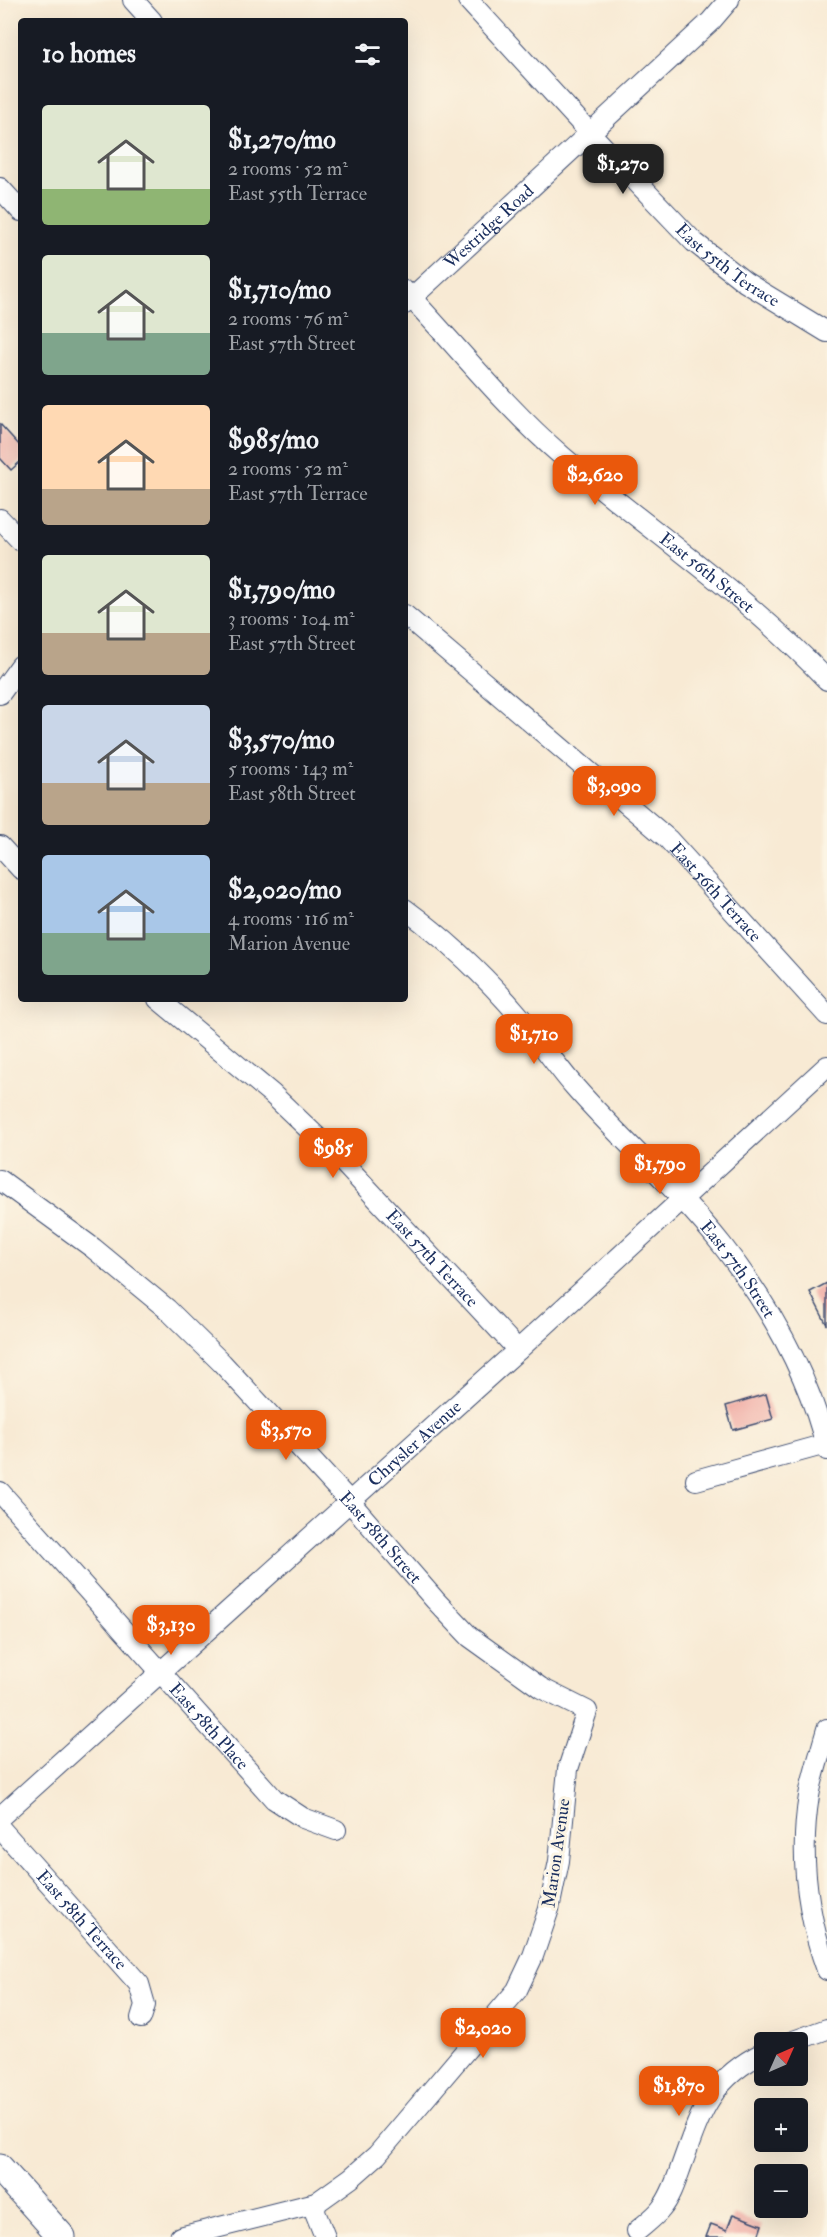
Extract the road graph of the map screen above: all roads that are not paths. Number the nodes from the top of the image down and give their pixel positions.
1 (133, 0) edge
2 (468, 0) edge
3 (729, 0) edge
4 (149, 18) edge
5 (590, 134) junction
6 (0, 188) edge
7 (18, 208) edge
8 (408, 297) edge
9 (408, 299) edge
10 (827, 332) edge
11 (0, 519) edge
12 (18, 538) edge
13 (408, 618) edge
14 (18, 669) edge
15 (827, 680) edge
16 (0, 694) edge
17 (0, 846) edge
18 (18, 866) edge
19 (408, 912) edge
20 (162, 1002) edge
21 (827, 1015) edge
22 (827, 1066) edge
23 (0, 1180) edge
24 (682, 1200) junction
25 (518, 1350) junction
26 (826, 1447) edge
27 (696, 1480) dead end
28 (0, 1492) edge
29 (350, 1502) junction
30 (161, 1672) junction
31 (587, 1711) joint
32 (827, 1729) edge
33 (0, 1817) edge
34 (0, 1828) edge
35 (336, 1830) dead end
36 (827, 1970) edge
37 (141, 2019) dead end
38 (827, 2029) edge
39 (808, 2036) edge
40 (754, 2057) edge
41 (0, 2168) edge
42 (316, 2203) junction
43 (637, 2231) dead end
44 (62, 2237) edge
45 (180, 2237) edge
46 (325, 2237) edge

1 - 4 street
2 - 5 street, East 55th Terrace
3 - 5 street, Westridge Road
5 - 8 street, Westridge Road
5 - 10 street, East 55th Terrace
6 - 7 street
9 - 15 street, East 56th Street
11 - 12 street
13 - 21 street, East 56th Terrace
14 - 16 street
17 - 18 street
19 - 24 street, East 57th Street
20 - 25 street, East 57th Terrace
22 - 24 street, Chrysler Avenue
23 - 29 street, East 58th Street
24 - 25 street, Chrysler Avenue
24 - 26 street, East 57th Street
25 - 29 street, Chrysler Avenue
26 - 27 street
28 - 30 street, East 58th Place
29 - 30 street, Chrysler Avenue
29 - 31 street, East 58th Street
30 - 33 street, Chrysler Avenue
30 - 35 street, East 58th Place
31 - 42 street, Marion Avenue
32 - 36 street
34 - 37 street, East 58th Terrace
38 - 39 street
40 - 43 street
41 - 44 street
42 - 45 street, Marion Avenue
42 - 46 street

